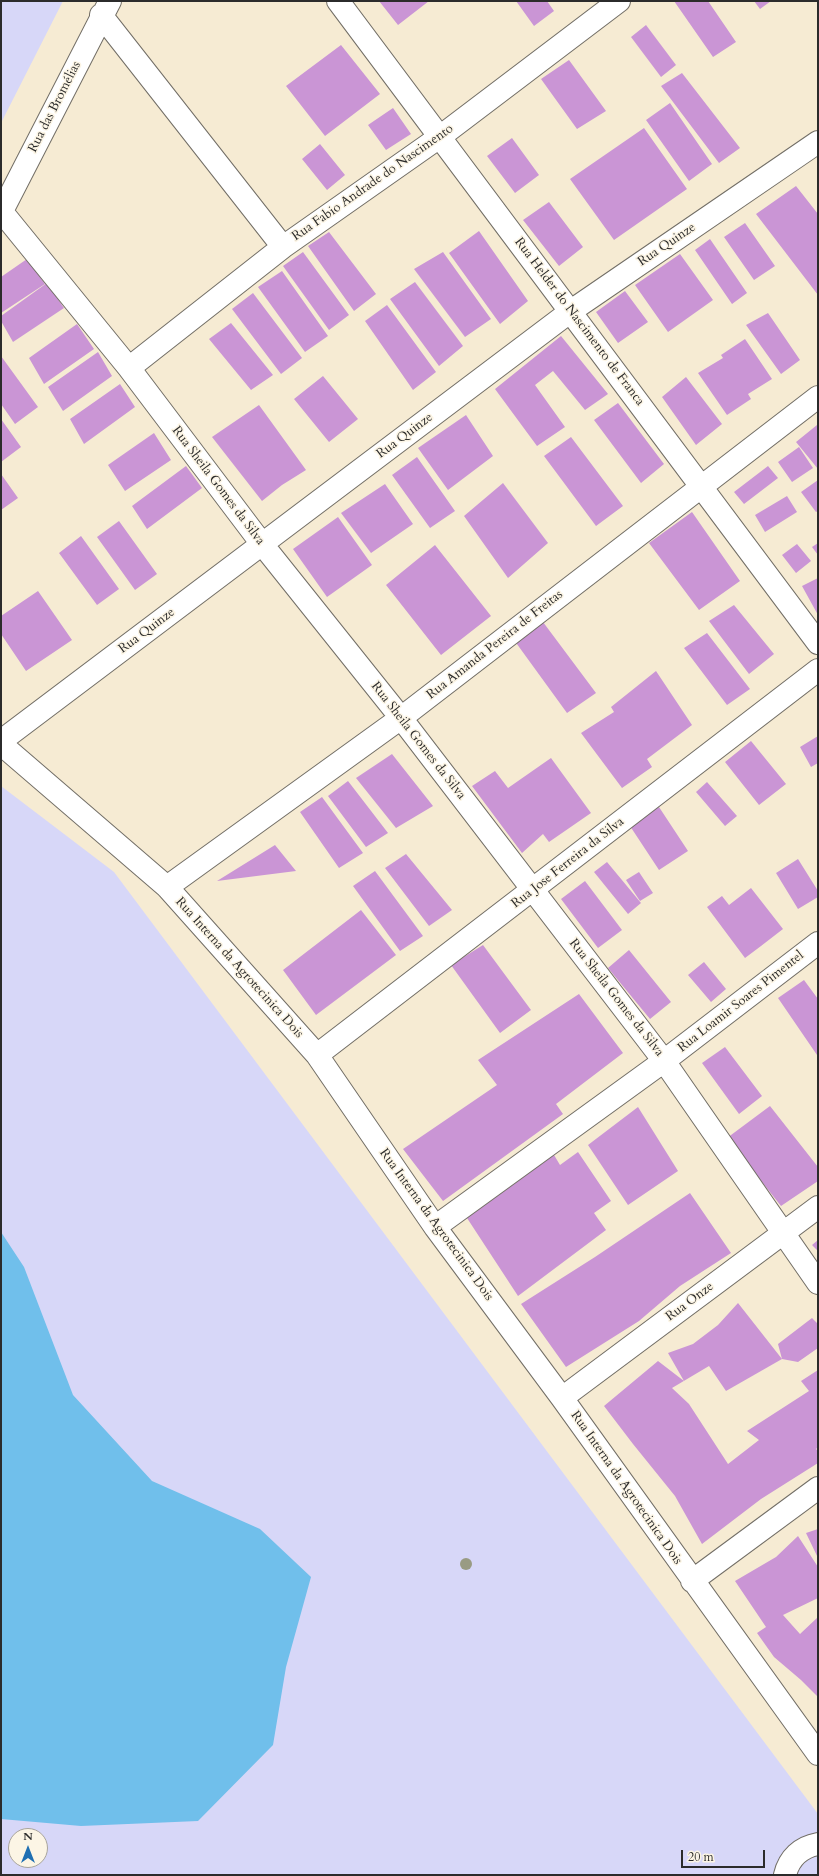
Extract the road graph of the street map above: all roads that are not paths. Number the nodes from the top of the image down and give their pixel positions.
1 (338, 1) edge
2 (619, 1) edge
3 (106, 8) edge
4 (441, 136) junction
5 (818, 142) edge
6 (1, 212) edge
7 (283, 247) junction
8 (571, 311) junction
9 (129, 368) junction
10 (818, 397) edge
11 (700, 487) junction
12 (262, 544) junction
13 (818, 643) edge
14 (818, 670) edge
15 (401, 718) junction
16 (1, 743) edge
17 (167, 887) junction
18 (532, 890) junction
19 (818, 943) edge
20 (317, 1055) junction
21 (664, 1061) junction
22 (818, 1207) edge
23 (435, 1227) junction
24 (783, 1232) junction
25 (818, 1283) edge
26 (562, 1398) junction
27 (818, 1488) edge
28 (692, 1581) junction
29 (818, 1754) edge
30 (818, 1844) edge
31 (780, 1874) edge

1 - 4 street, Rua Helder do Nascimento de Franca
2 - 4 street, Rua Fabio Andrade do Nascimento
3 - 6 street, Rua das Bromélias
3 - 7 street
4 - 7 street, Rua Fabio Andrade do Nascimento
4 - 8 street, Rua Helder do Nascimento de Franca
5 - 8 street, Rua Quinze
6 - 9 street, Rua Sheila Gomes da Silva
7 - 9 street, Rua Fabio Andrade do Nascimento
8 - 11 street, Rua Helder do Nascimento de Franca
8 - 12 street, Rua Quinze
9 - 12 street, Rua Sheila Gomes da Silva
10 - 11 street, Rua Amanda Pereira de Freitas
11 - 13 street, Rua Helder do Nascimento de Franca
11 - 15 street, Rua Amanda Pereira de Freitas
12 - 15 street, Rua Sheila Gomes da Silva
12 - 16 street, Rua Quinze
14 - 18 street, Rua Jose Ferreira da Silva
15 - 17 street, Rua Amanda Pereira de Freitas
15 - 18 street, Rua Sheila Gomes da Silva
16 - 17 street, Rua Interna da Agrotecinica Dois
17 - 20 street, Rua Interna da Agrotecinica Dois
18 - 20 street, Rua Jose Ferreira da Silva
18 - 21 street, Rua Sheila Gomes da Silva
19 - 21 street, Rua Loamir Soares Pimentel
20 - 23 street, Rua Interna da Agrotecinica Dois
21 - 23 street, Rua Loamir Soares Pimentel
21 - 24 street, Rua Sheila Gomes da Silva
22 - 24 street, Rua Onze
23 - 26 street, Rua Interna da Agrotecinica Dois
24 - 25 street, Rua Sheila Gomes da Silva
24 - 26 street, Rua Onze
26 - 28 street, Rua Interna da Agrotecinica Dois
27 - 28 street
28 - 29 street, Rua Interna da Agrotecinica Dois
30 - 31 street

